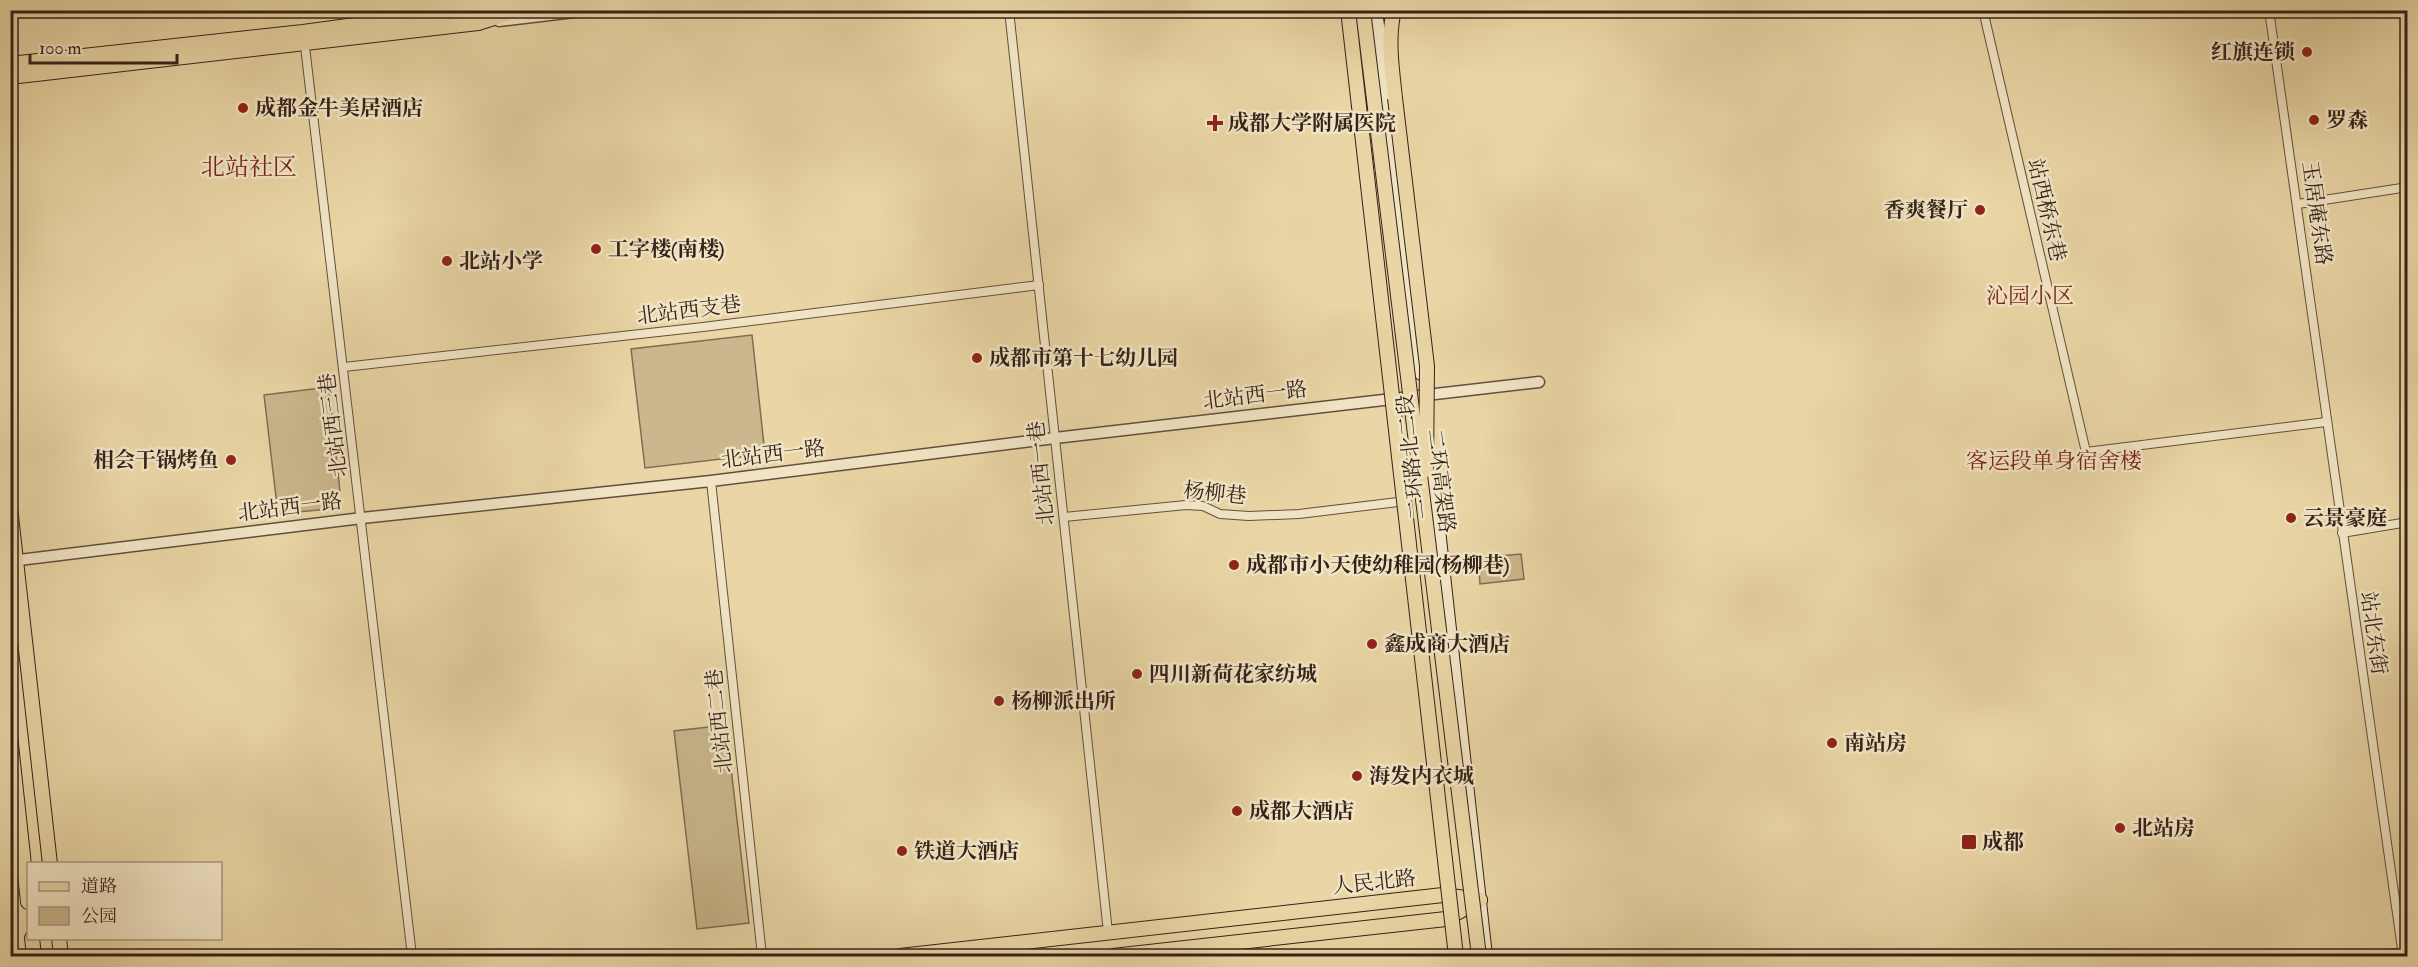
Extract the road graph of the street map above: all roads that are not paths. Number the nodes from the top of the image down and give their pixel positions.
1 (468, 10) edge
2 (519, 10) edge
3 (591, 10) edge
4 (1009, 10) edge
5 (1342, 10) edge
6 (1348, 10) edge
7 (1363, 10) edge
8 (1376, 10) edge
9 (1394, 10) edge
10 (1983, 10) edge
11 (2269, 10) edge
12 (478, 23) junction
13 (304, 38) junction
14 (10, 64) edge
15 (10, 77) edge
16 (2408, 187) edge
17 (2298, 204) junction
18 (1039, 285) junction
19 (344, 367) junction
20 (1539, 382) dead end
21 (1424, 396) junction
22 (1386, 400) junction
23 (2326, 422) junction
24 (1055, 438) junction
25 (711, 481) junction
26 (1398, 502) junction
27 (10, 507) edge
28 (1064, 517) junction
29 (362, 518) junction
30 (2408, 522) edge
31 (1426, 526) junction
32 (2342, 533) junction
33 (14, 560) edge
34 (10, 735) edge
35 (50, 862) edge
36 (27, 893) edge
37 (1443, 895) junction
38 (1480, 900) junction
39 (1446, 919) junction
40 (1108, 932) junction
41 (32, 940) edge
42 (58, 940) edge
43 (2404, 954) edge
44 (34, 957) edge
45 (60, 957) edge
46 (412, 957) edge
47 (762, 957) edge
48 (900, 957) edge
49 (1113, 957) edge
50 (1450, 957) edge
51 (1456, 957) edge
52 (1479, 957) edge
53 (1486, 957) edge
54 (2365, 957) edge

1 - 13 main road
2 - 12 main road
3 - 12 street
4 - 18 street, 北站西一巷
5 - 22 main road, 二环路北二段
6 - 51 main road, 二环高架路, bridge
7 - 31 main road, 二环高架路, bridge
8 - 21 main road, 二环路北二段
9 - 31 main road, bridge
10 - 23 street, 站西桥东巷
11 - 17 street, 玉居庵东路
12 - 13 main road
13 - 14 main road
13 - 15 main road
13 - 19 street, 北站西三巷
16 - 17 street
17 - 23 street, 玉居庵东路
18 - 19 street, 北站西支巷
18 - 24 street, 北站西一巷
19 - 29 street, 北站西三巷
20 - 21 street, 北站西一路
21 - 22 street, 北站西一路
21 - 38 main road, 二环路北二段
22 - 24 street, 北站西一路
22 - 26 main road, 二环路北二段
23 - 32 street, 站北东街
24 - 25 street, 北站西一路
24 - 28 street, 北站西一巷
25 - 29 street, 北站西一路
25 - 47 street, 北站西二巷
26 - 28 street, 杨柳巷
26 - 37 main road, 二环路北二段
27 - 33 main road
28 - 40 street, 北站西一巷
29 - 33 street, 北站西一路
29 - 46 street, 北站西三巷
30 - 32 street
31 - 52 main road, 二环高架路, bridge
32 - 43 street, 站北东街
33 - 35 main road
34 - 36 main road
37 - 38 main road, 人民北路
37 - 39 main road, 二环路北二段
37 - 40 main road, 人民北路
38 - 39 main road
38 - 53 main road, 二环路北二段
39 - 49 main road
39 - 50 main road, 二环路北二段
40 - 48 main road, 人民北路
41 - 44 main road
42 - 45 main road
43 - 54 street

